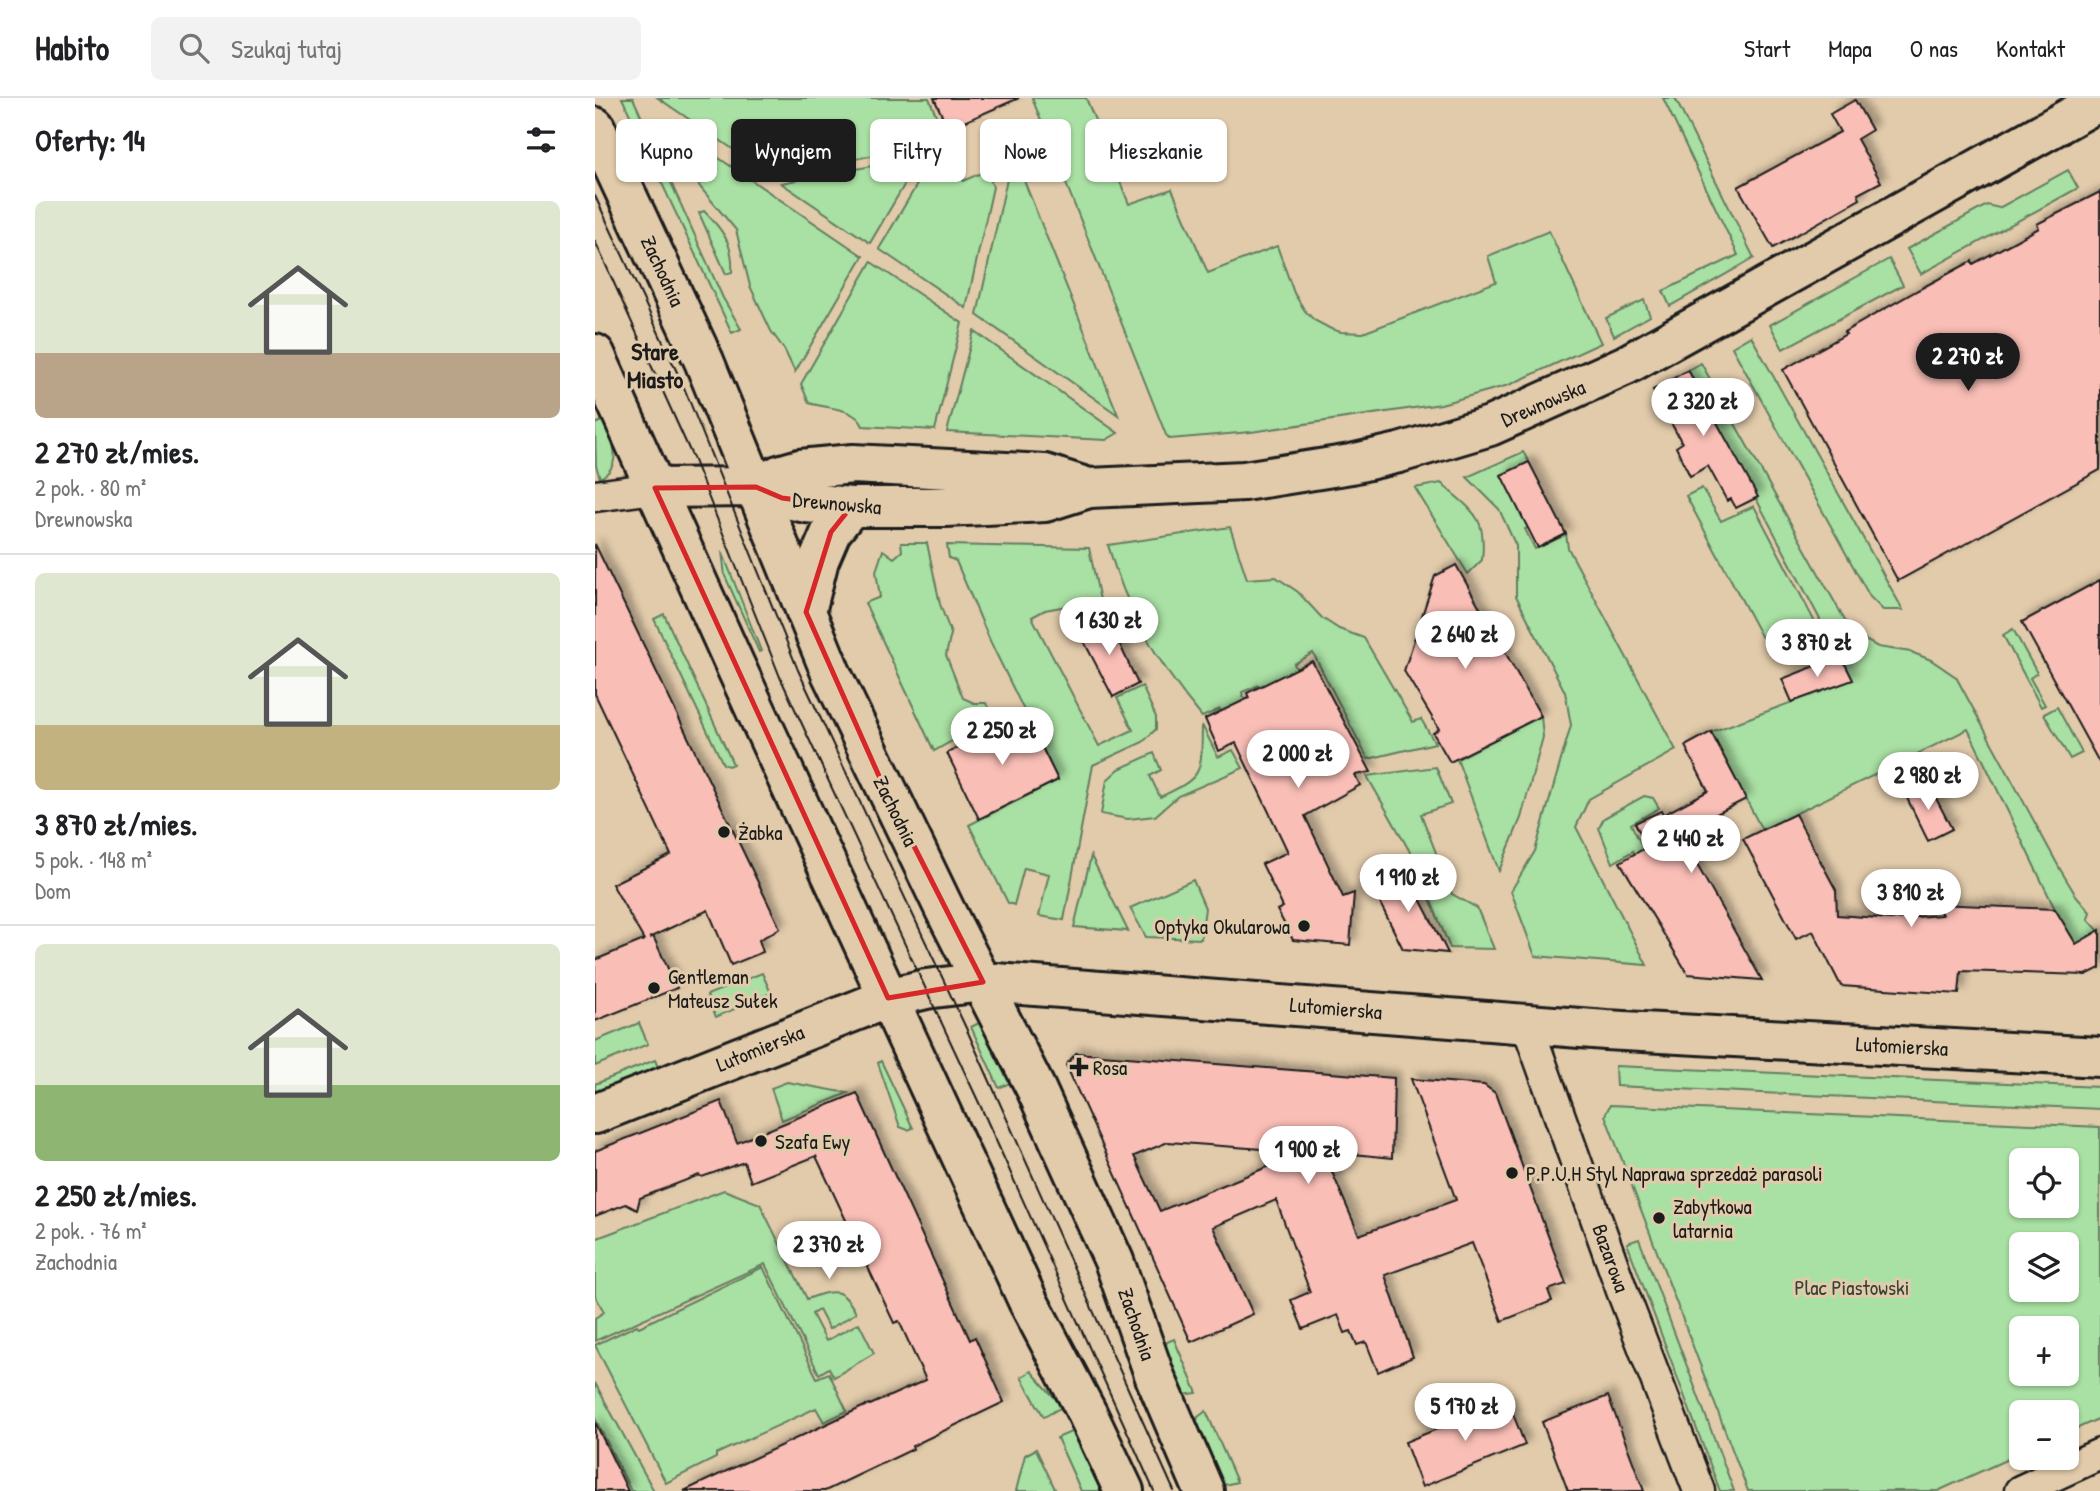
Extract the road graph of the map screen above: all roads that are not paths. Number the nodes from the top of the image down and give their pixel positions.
1 (2100, 101) edge
2 (595, 127) edge
3 (595, 354) edge
4 (756, 487) junction
5 (655, 488) junction
6 (1089, 488) junction
7 (595, 496) edge
8 (851, 506) junction
9 (806, 612) junction
10 (983, 982) junction
11 (888, 998) junction
12 (1527, 1024) junction
13 (2100, 1057) edge
14 (595, 1114) edge
15 (2100, 1454) edge
16 (1124, 1491) edge
17 (1205, 1491) edge
18 (1699, 1491) edge
19 (2020, 1491) edge

1 - 6 main road, Drewnowska
2 - 4 main road, Zachodnia
3 - 5 main road
4 - 5 main road
4 - 6 main road, Drewnowska
4 - 8 main road, Drewnowska
4 - 9 main road, Zachodnia
5 - 7 street
5 - 11 main road
6 - 8 main road, Drewnowska
8 - 9 main road
9 - 10 main road, Zachodnia
10 - 11 main road, Lutomierska
10 - 12 main road, Lutomierska
10 - 17 main road, Zachodnia
11 - 14 main road, Lutomierska
11 - 16 main road
12 - 13 main road, Lutomierska
12 - 18 street, Bazarowa
15 - 19 street

